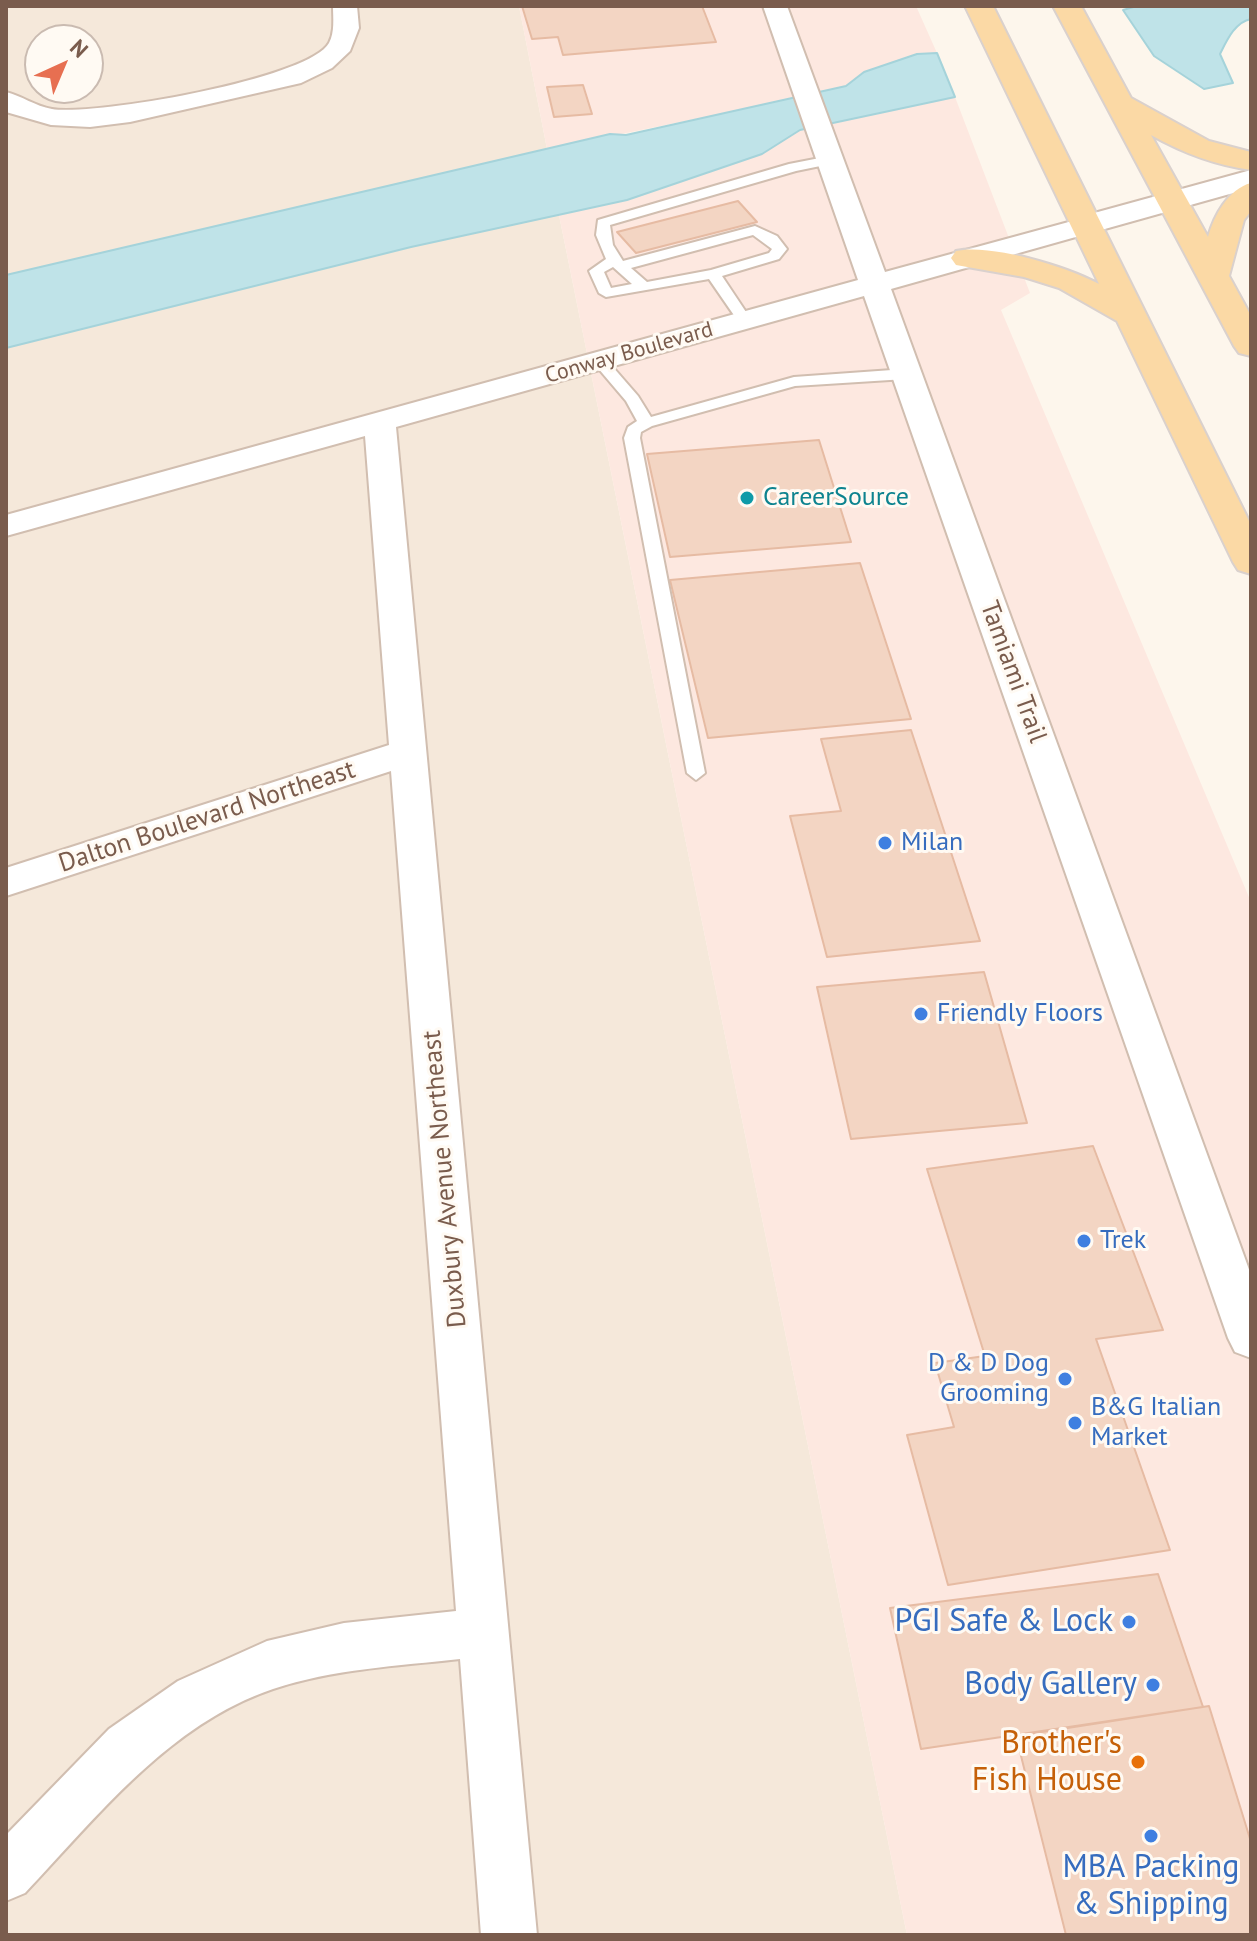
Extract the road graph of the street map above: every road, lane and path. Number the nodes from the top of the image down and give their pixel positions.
1 (345, 6) edge
2 (775, 6) edge
3 (979, 6) edge
4 (1067, 6) edge
5 (6, 100) edge
6 (1119, 103) junction
7 (825, 146) junction
8 (1251, 161) edge
9 (1251, 179) edge
10 (1251, 192) edge
11 (704, 193) junction
12 (1172, 199) junction
13 (714, 207) dead end
14 (1087, 225) junction
15 (728, 234) junction
16 (967, 258) junction
17 (618, 263) junction
18 (741, 266) junction
19 (713, 274) junction
20 (1213, 276) junction
21 (874, 285) junction
22 (644, 287) junction
23 (1131, 316) junction
24 (745, 321) junction
25 (1251, 346) edge
26 (600, 361) junction
27 (906, 374) junction
28 (380, 423) junction
29 (646, 423) junction
30 (6, 526) edge
31 (1251, 562) edge
32 (408, 752) junction
33 (696, 773) dead end
34 (6, 882) edge
35 (1251, 1338) edge
36 (483, 1632) junction
37 (6, 1874) edge
38 (509, 1935) edge

1 - 5 street
2 - 7 street, Tamiami Trail
3 - 14 main road
4 - 6 main road
6 - 8 main road
6 - 12 main road
7 - 11 lane
7 - 21 street, Tamiami Trail
9 - 12 street, Conway Boulevard
10 - 20 main road
11 - 13 lane
11 - 17 lane
12 - 14 street, Conway Boulevard
12 - 20 main road
14 - 16 street, Conway Boulevard
14 - 23 main road
15 - 17 lane
15 - 18 lane
15 - 18 lane
16 - 21 street, Conway Boulevard
16 - 23 main road
17 - 22 lane
17 - 22 lane
18 - 19 lane
19 - 22 lane
19 - 24 lane
20 - 25 main road
21 - 24 street, Conway Boulevard
21 - 27 street, Tamiami Trail
23 - 31 main road
24 - 26 street, Conway Boulevard
26 - 28 street, Conway Boulevard
26 - 29 lane
27 - 29 lane
27 - 35 street, Tamiami Trail
28 - 30 street, Conway Boulevard
28 - 32 street, Duxbury Avenue Northeast
29 - 33 lane
32 - 34 street, Dalton Boulevard Northeast
32 - 36 street, Duxbury Avenue Northeast
36 - 37 street
36 - 38 street, Duxbury Avenue Northeast

